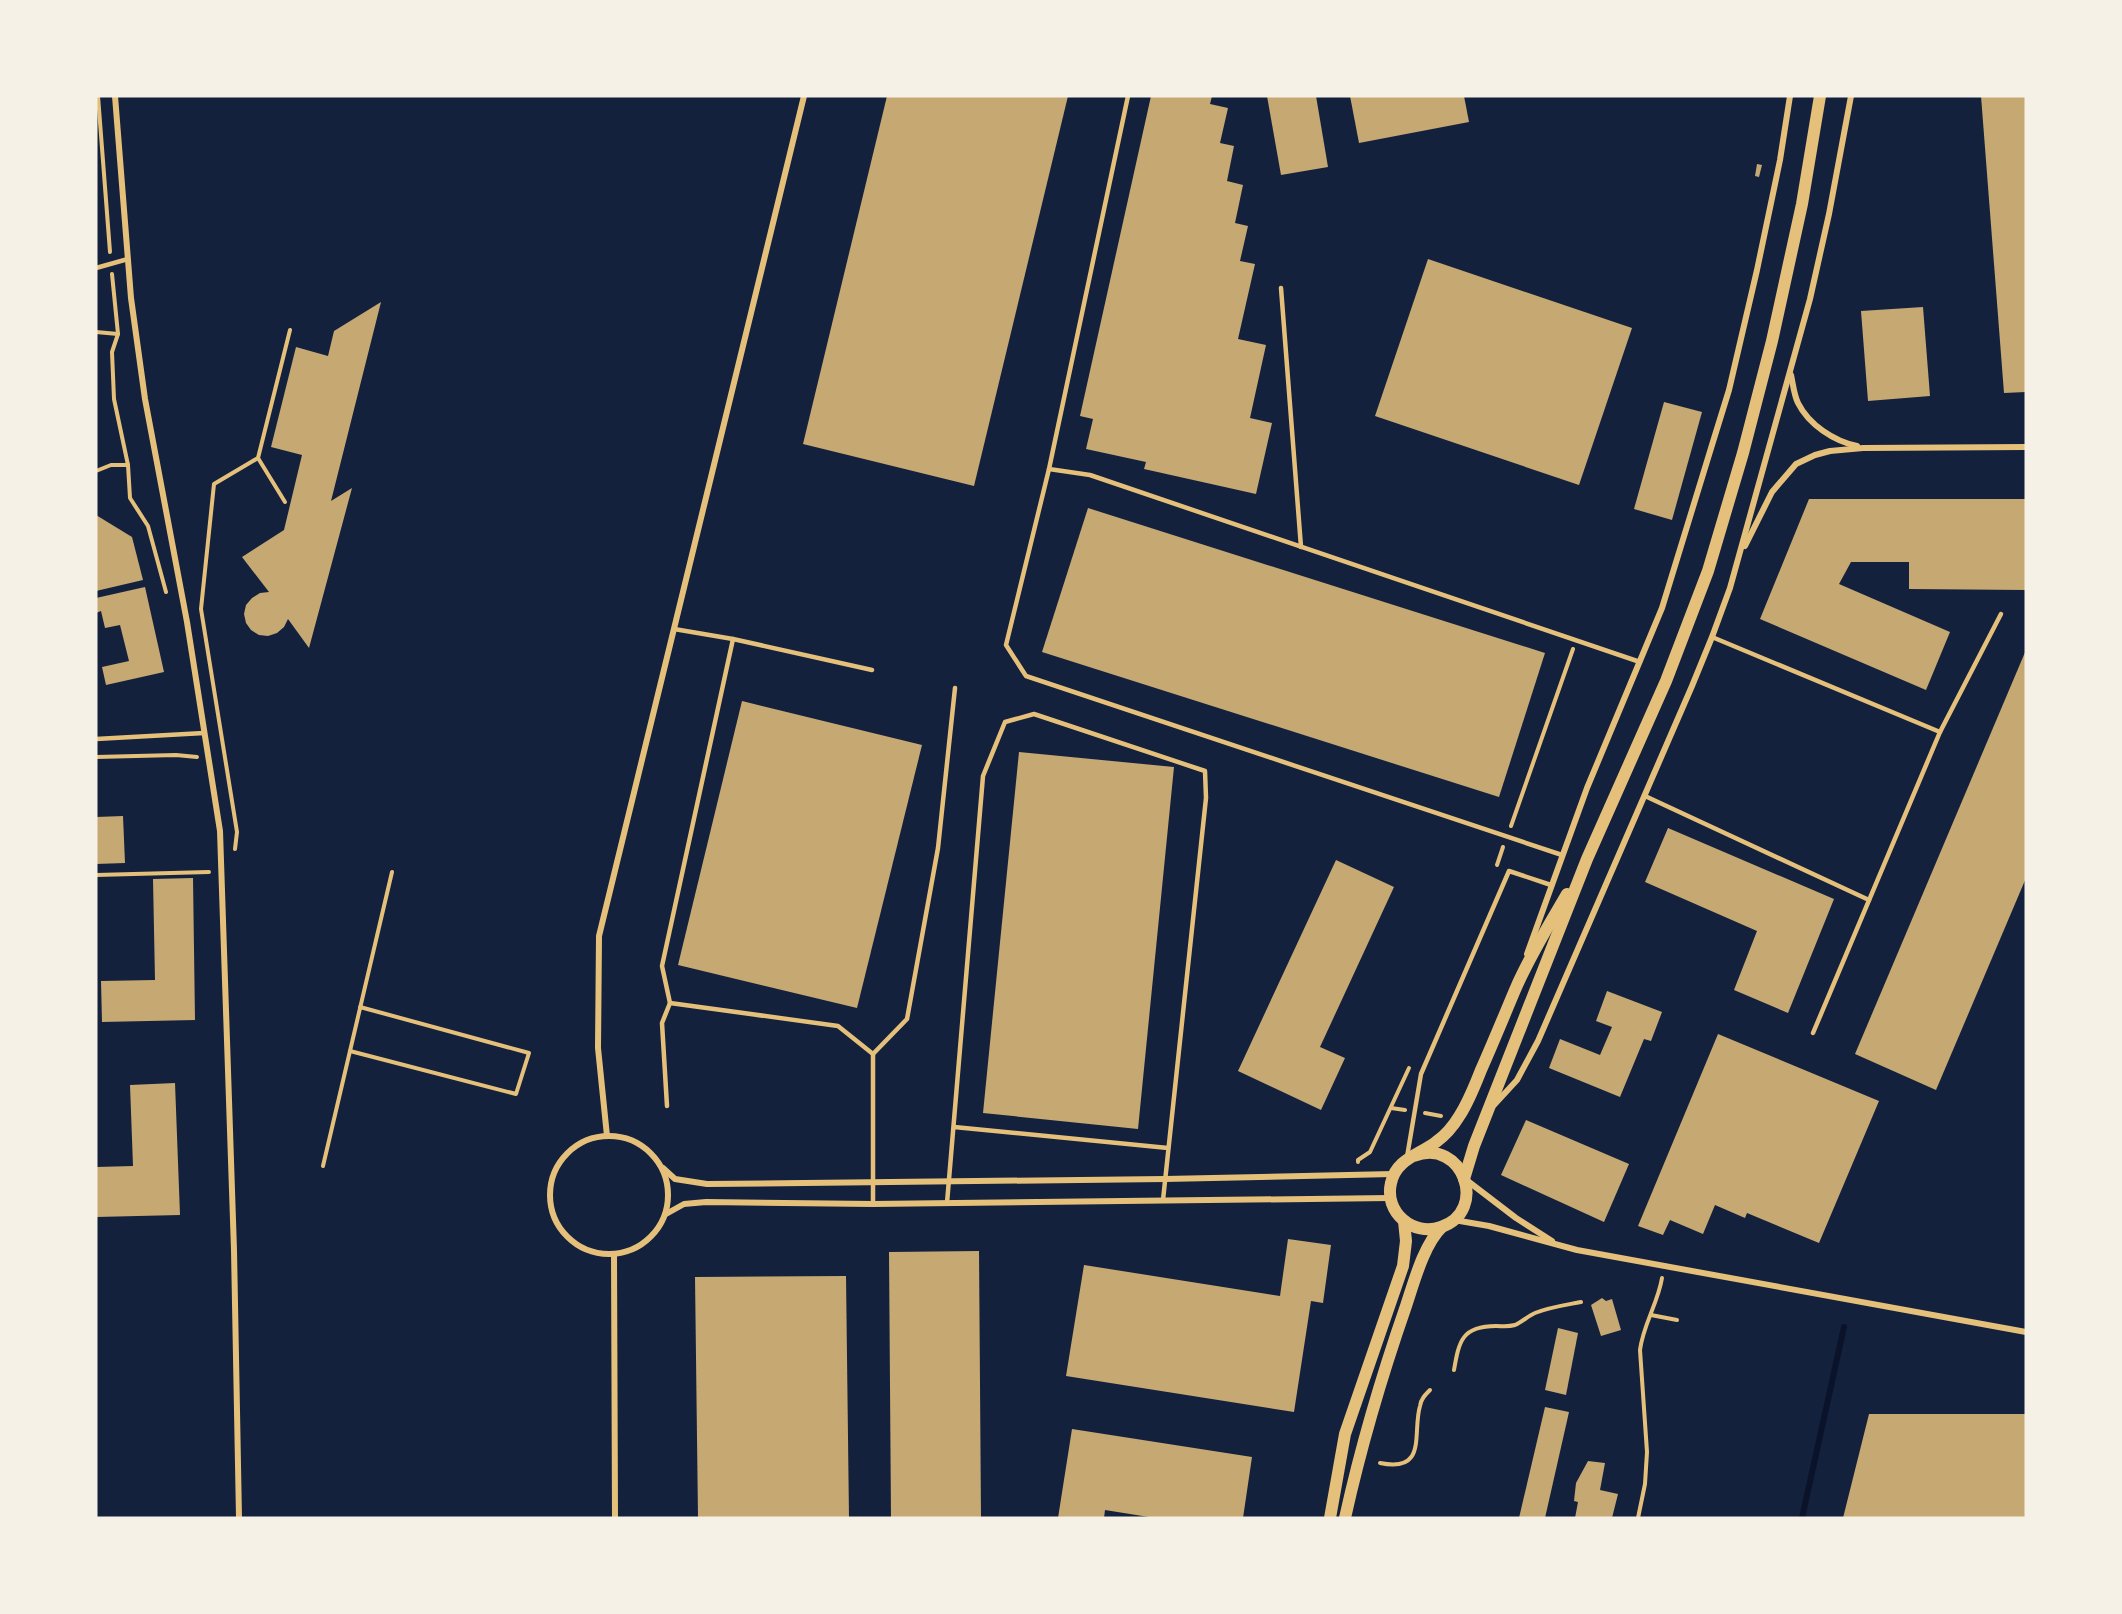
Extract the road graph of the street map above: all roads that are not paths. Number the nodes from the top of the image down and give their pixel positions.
1 (115, 96) edge
2 (804, 96) edge
3 (1128, 96) edge
4 (1790, 96) edge
5 (1820, 96) edge
6 (1851, 96) edge
7 (128, 259) junction
8 (96, 267) edge
9 (1281, 288) dead end
10 (1790, 373) junction
11 (2026, 447) edge
12 (1863, 448) junction
13 (1049, 469) junction
14 (1300, 547) junction
15 (1738, 560) junction
16 (2001, 614) dead end
17 (674, 629) junction
18 (1712, 638) junction
19 (733, 639) junction
20 (1640, 662) junction
21 (872, 670) dead end
22 (955, 688) dead end
23 (1940, 732) junction
24 (204, 733) junction
25 (96, 740) edge
26 (1645, 796) junction
27 (1562, 855) junction
28 (1587, 859) junction
29 (1551, 885) junction
30 (1869, 900) junction
31 (1516, 986) junction
32 (670, 1003) junction
33 (1813, 1033) dead end
34 (873, 1054) junction
35 (667, 1106) dead end
36 (1488, 1112) junction
37 (954, 1127) junction
38 (607, 1136) junction
39 (1168, 1148) junction
40 (1410, 1158) junction
41 (663, 1168) junction
42 (1394, 1174) junction
43 (1165, 1179) junction
44 (1464, 1179) junction
45 (949, 1181) junction
46 (873, 1182) junction
47 (1390, 1198) junction
48 (1163, 1200) junction
49 (947, 1203) junction
50 (873, 1204) junction
51 (666, 1214) junction
52 (1454, 1220) junction
53 (1404, 1221) junction
54 (1442, 1227) junction
55 (1560, 1246) junction
56 (614, 1254) junction
57 (2026, 1332) edge
58 (239, 1518) edge
59 (615, 1518) edge
60 (1330, 1518) edge
61 (1345, 1518) edge

1 - 7 street
2 - 17 street
3 - 13 lane
4 - 20 street
5 - 28 main road
6 - 10 street
7 - 8 lane
7 - 24 street
9 - 14 lane
10 - 12 street
10 - 15 street
11 - 12 street
12 - 15 street
13 - 14 lane
13 - 27 lane
14 - 20 lane
15 - 18 street
16 - 23 lane
17 - 19 lane
17 - 38 street
18 - 23 lane
18 - 26 street
19 - 21 lane
19 - 32 lane
20 - 27 street
22 - 34 lane
23 - 30 lane
24 - 25 lane
24 - 58 street
26 - 30 lane
26 - 36 street
27 - 29 street
28 - 31 main road
28 - 36 main road
29 - 31 street
29 - 40 lane
30 - 33 lane
31 - 40 main road
32 - 34 lane
32 - 35 lane
34 - 46 lane
36 - 44 main road
37 - 39 lane
37 - 39 lane
37 - 45 lane
38 - 41 street
38 - 56 street
39 - 43 lane
40 - 42 main road
40 - 44 main road
41 - 46 street
41 - 51 street
42 - 43 street
42 - 47 main road
43 - 45 street
43 - 48 lane
44 - 52 main road
44 - 55 street
45 - 46 street
45 - 49 lane
46 - 50 lane
47 - 48 street
47 - 53 main road
48 - 49 street
49 - 50 street
50 - 51 street
51 - 56 street
52 - 54 main road
52 - 55 street
53 - 54 main road
53 - 60 main road
54 - 61 main road
55 - 57 street
56 - 59 street

